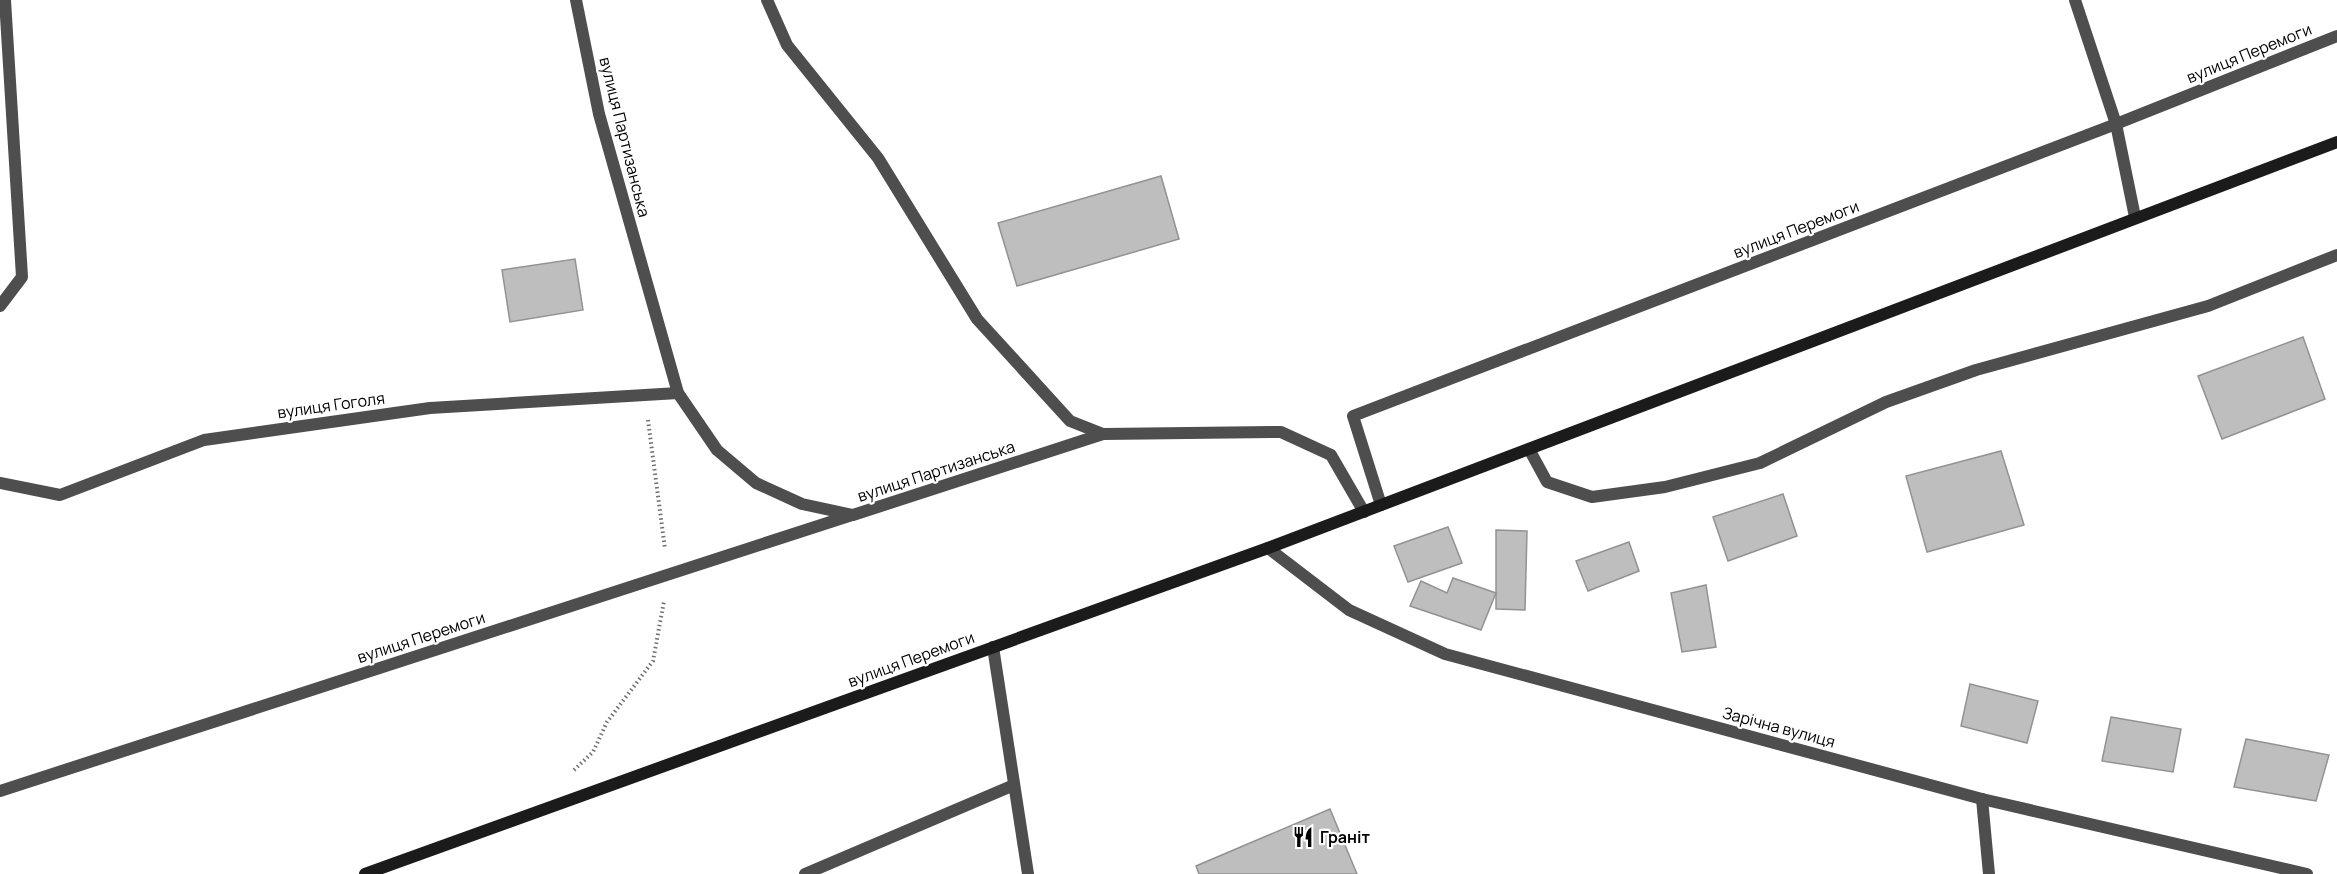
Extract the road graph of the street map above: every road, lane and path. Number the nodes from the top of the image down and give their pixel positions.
1 (4, 0) edge
2 (576, 0) edge
3 (767, 0) edge
4 (2075, 0) edge
5 (2337, 36) edge
6 (2116, 124) junction
7 (2337, 142) edge
8 (2136, 218) junction
9 (2337, 255) edge
10 (0, 306) edge
11 (678, 393) junction
12 (645, 395) junction
13 (1102, 434) junction
14 (1529, 449) junction
15 (0, 483) edge
16 (1381, 505) junction
17 (1364, 512) junction
18 (853, 515) junction
19 (1268, 548) junction
20 (668, 574) junction
21 (993, 647) junction
22 (570, 774) dead end
23 (1014, 785) junction
24 (0, 791) edge
25 (1982, 799) junction
26 (365, 874) edge
27 (805, 874) edge
28 (1028, 874) edge
29 (1989, 874) edge
30 (2307, 874) edge

1 - 10 street
2 - 11 street, вулиця Партизанська
3 - 13 street
4 - 6 street
5 - 6 street, вулиця Перемоги
6 - 8 street
6 - 16 street, вулиця Перемоги
7 - 8 main road, вулиця Перемоги
8 - 14 main road, вулиця Перемоги
9 - 14 street
11 - 12 street, вулиця Гоголя
11 - 18 street, вулиця Партизанська
12 - 15 street, вулиця Гоголя
12 - 20 path
13 - 17 street, вулиця Партизанська
13 - 18 street, вулиця Партизанська
14 - 16 main road, вулиця Перемоги
16 - 17 main road, вулиця Перемоги
17 - 19 main road, вулиця Перемоги
18 - 20 street, вулиця Перемоги
19 - 21 main road, вулиця Перемоги
19 - 25 street, Зарічна вулиця
20 - 22 path
20 - 24 street, вулиця Перемоги
21 - 23 street, вулиця Перемоги
21 - 26 main road, вулиця Перемоги
23 - 27 street
23 - 28 street, вулиця Перемоги
25 - 29 street
25 - 30 street, Зарічна вулиця

